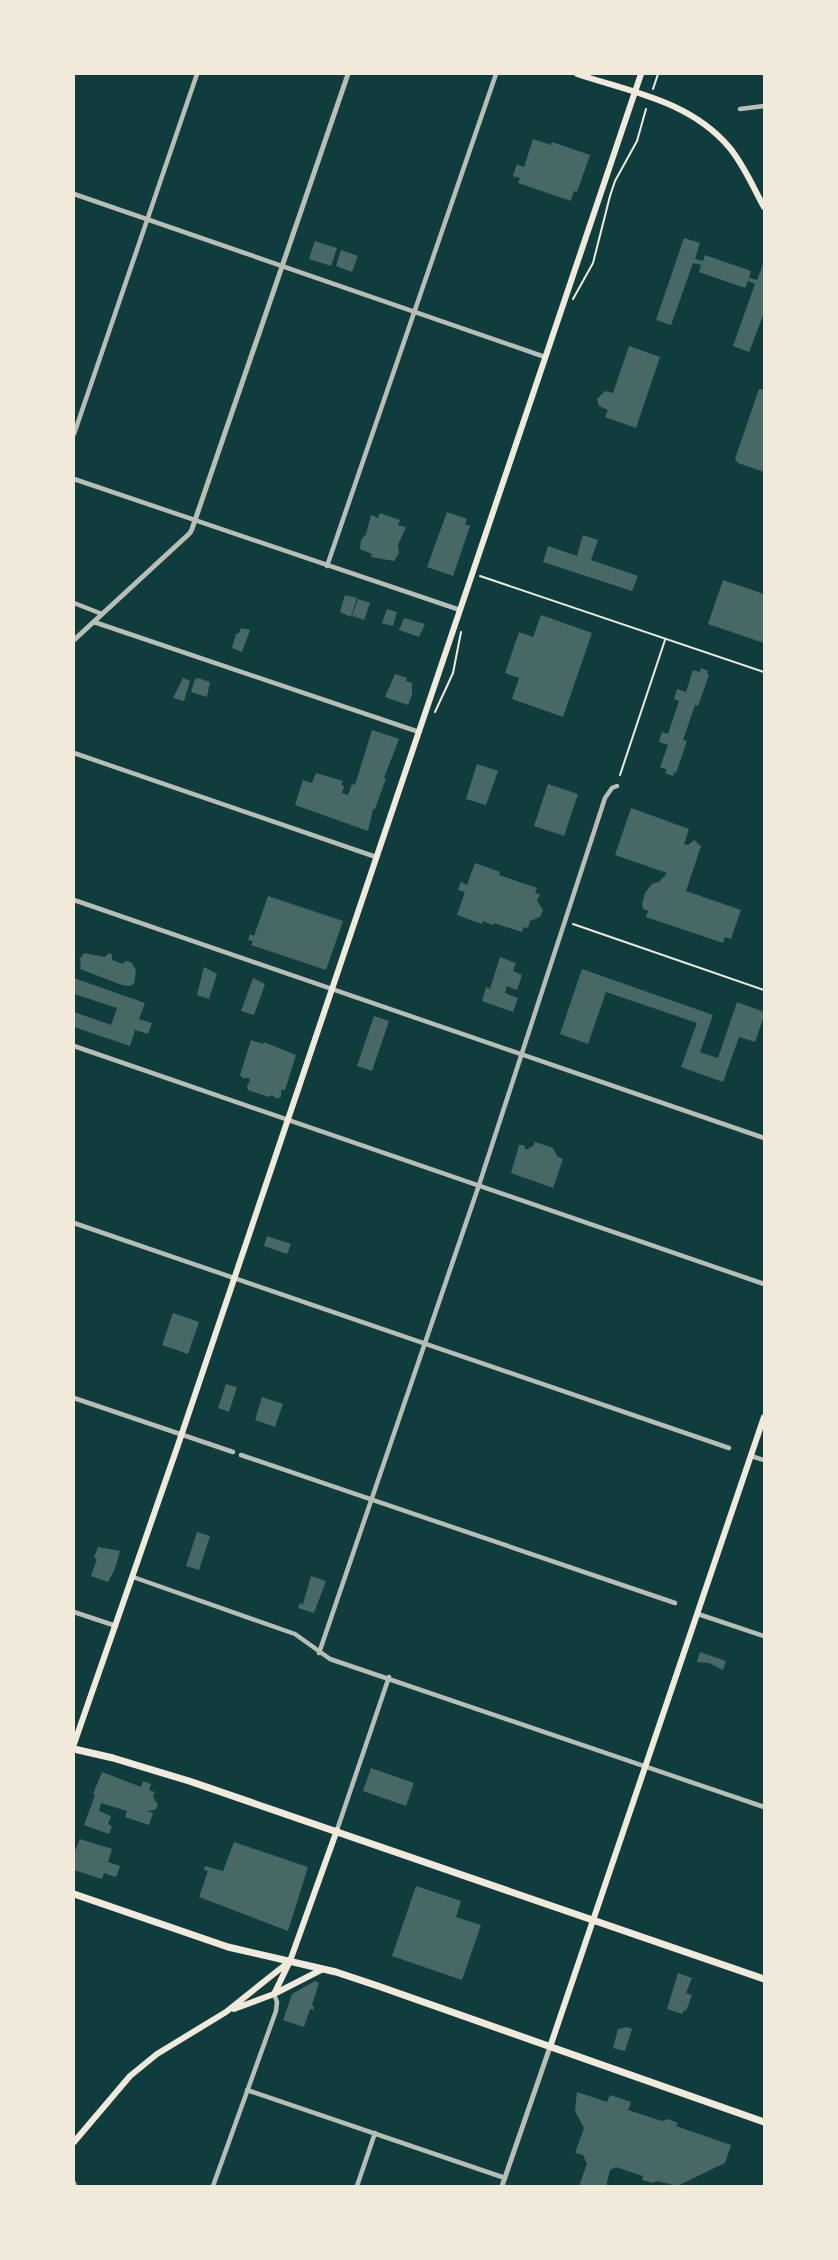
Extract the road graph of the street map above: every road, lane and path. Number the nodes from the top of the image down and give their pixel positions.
1 (197, 74) edge
2 (348, 74) edge
3 (496, 74) edge
4 (577, 74) edge
5 (641, 74) edge
6 (658, 74) edge
7 (654, 87) dead end
8 (635, 92) junction
9 (765, 106) edge
10 (646, 109) dead end
11 (740, 109) dead end
12 (74, 194) edge
13 (765, 207) edge
14 (147, 220) junction
15 (282, 266) junction
16 (562, 307) junction
17 (414, 312) junction
18 (545, 357) junction
19 (74, 435) edge
20 (74, 479) edge
21 (195, 520) junction
22 (327, 566) junction
23 (472, 573) junction
24 (74, 603) edge
25 (460, 610) junction
26 (103, 614) junction
27 (94, 622) junction
28 (666, 639) junction
29 (74, 640) edge
30 (765, 672) edge
31 (433, 714) dead end
32 (419, 732) junction
33 (74, 753) edge
34 (620, 775) dead end
35 (617, 786) dead end
36 (376, 857) junction
37 (74, 900) edge
38 (573, 924) dead end
39 (332, 988) junction
40 (765, 990) edge
41 (74, 1046) edge
42 (522, 1054) junction
43 (288, 1119) junction
44 (765, 1138) edge
45 (480, 1185) junction
46 (74, 1223) edge
47 (234, 1278) junction
48 (765, 1284) edge
49 (425, 1343) junction
50 (74, 1398) edge
51 (765, 1417) edge
52 (182, 1434) junction
53 (729, 1448) dead end
54 (233, 1452) dead end
55 (241, 1455) dead end
56 (751, 1455) junction
57 (765, 1460) edge
58 (372, 1500) junction
59 (132, 1577) junction
60 (675, 1604) dead end
61 (74, 1612) edge
62 (698, 1614) junction
63 (116, 1626) junction
64 (765, 1636) edge
65 (319, 1653) junction
66 (389, 1677) junction
67 (74, 1747) edge
68 (647, 1765) junction
69 (765, 1807) edge
70 (337, 1830) junction
71 (74, 1894) edge
72 (594, 1919) junction
73 (290, 1961) junction
74 (321, 1970) junction
75 (765, 1979) edge
76 (274, 1994) junction
77 (226, 2012) junction
78 (550, 2047) junction
79 (247, 2090) junction
80 (765, 2122) edge
81 (375, 2133) junction
82 (74, 2142) edge
83 (505, 2178) junction
84 (213, 2186) edge
85 (357, 2186) edge
86 (502, 2186) edge

1 - 14 street
2 - 15 street
3 - 17 street
4 - 8 main road
5 - 8 main road
6 - 7 path
8 - 13 main road
8 - 16 main road
9 - 11 street
10 - 16 path
12 - 14 street
14 - 15 street
14 - 19 street
15 - 17 street
15 - 21 street
16 - 18 main road
17 - 18 street
17 - 22 street
18 - 23 main road
20 - 21 street
21 - 22 street
21 - 26 street
22 - 25 street
23 - 25 main road
23 - 28 path
24 - 26 street
25 - 31 path
25 - 32 main road
26 - 27 street
27 - 29 street
27 - 32 street
28 - 30 path
28 - 34 path
32 - 36 main road
33 - 36 street
35 - 42 street
36 - 39 main road
37 - 39 street
38 - 40 path
39 - 42 street
39 - 43 main road
41 - 43 street
42 - 44 street
42 - 45 street
43 - 45 street
43 - 47 main road
45 - 48 street
45 - 49 street
46 - 47 street
47 - 49 street
47 - 52 main road
49 - 53 street
49 - 58 street
50 - 52 street
51 - 56 main road
52 - 54 street
52 - 59 main road
55 - 58 street
56 - 57 street
56 - 62 main road
58 - 60 street
58 - 65 street
59 - 63 main road
59 - 65 street
61 - 63 street
62 - 64 street
62 - 68 main road
63 - 67 main road
65 - 66 street
66 - 68 street
66 - 70 street
67 - 70 main road
68 - 69 street
68 - 72 main road
70 - 72 main road
70 - 73 main road
71 - 73 main road
72 - 75 main road
72 - 78 main road
73 - 74 main road
73 - 76 main road
73 - 77 main road
74 - 76 main road
74 - 78 main road
76 - 77 main road
76 - 79 street
77 - 82 main road
78 - 80 main road
78 - 83 street
79 - 81 street
79 - 84 street
81 - 83 street
81 - 85 street
83 - 86 street

